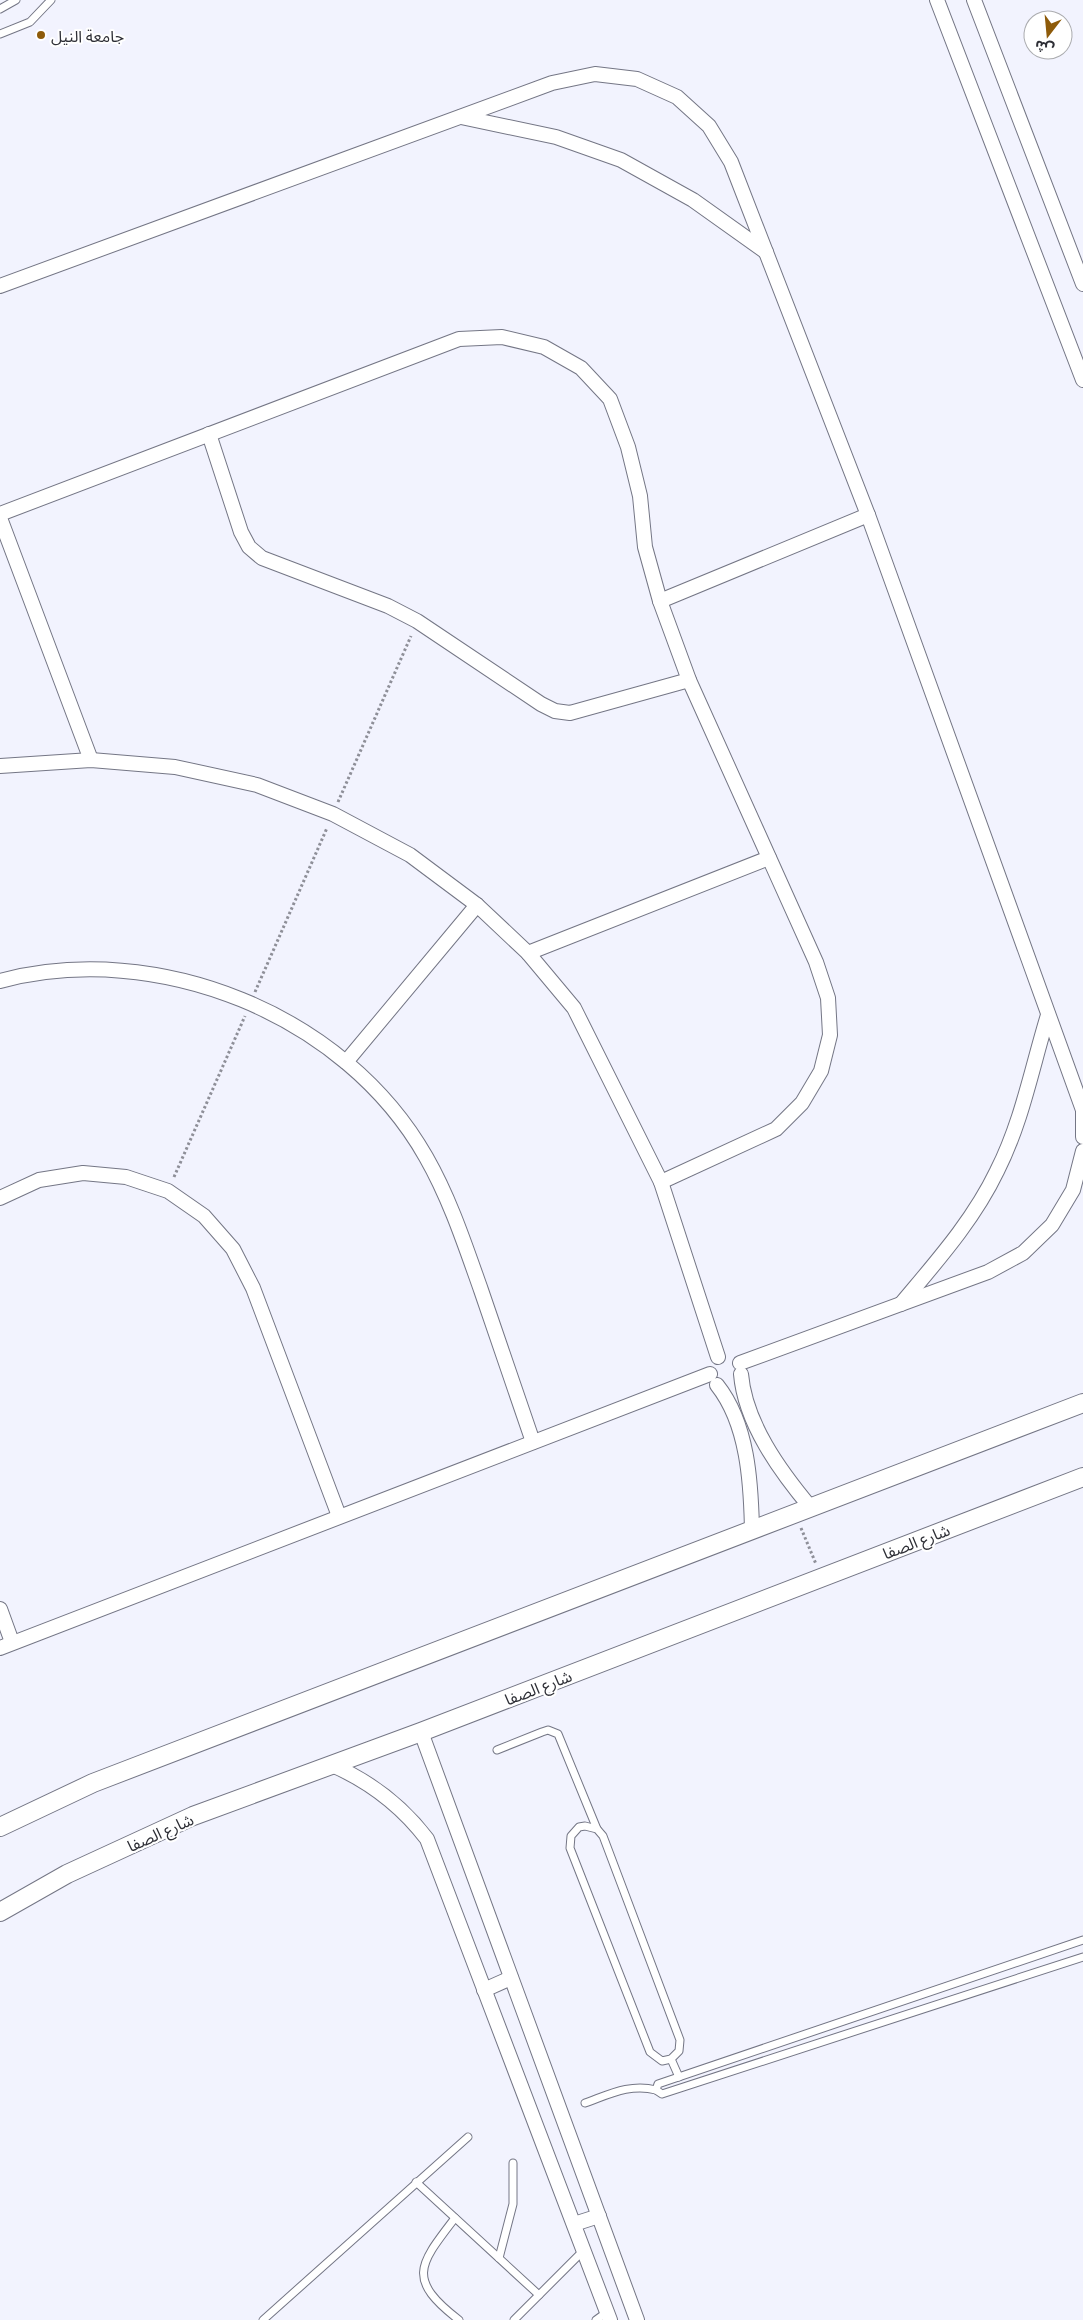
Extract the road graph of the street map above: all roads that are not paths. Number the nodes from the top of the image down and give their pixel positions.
1 (16, 0) edge
2 (51, 0) edge
3 (937, 0) edge
4 (974, 0) edge
5 (0, 8) edge
6 (0, 34) edge
7 (460, 117) junction
8 (766, 252) junction
9 (1083, 284) edge
10 (0, 286) edge
11 (1083, 380) edge
12 (209, 434) junction
13 (0, 514) edge
14 (868, 515) junction
15 (0, 518) edge
16 (660, 601) junction
17 (688, 680) junction
18 (91, 760) junction
19 (0, 766) edge
20 (769, 858) junction
21 (478, 905) junction
22 (528, 953) junction
23 (0, 981) edge
24 (1048, 1015) junction
25 (346, 1062) junction
26 (1083, 1137) edge
27 (1083, 1151) edge
28 (661, 1182) junction
29 (0, 1198) edge
30 (901, 1304) junction
31 (718, 1356) junction
32 (741, 1369) junction
33 (713, 1379) junction
34 (1083, 1403) edge
35 (533, 1442) junction
36 (1083, 1477) edge
37 (803, 1511) junction
38 (339, 1516) junction
39 (752, 1530) junction
40 (0, 1609) edge
41 (6, 1645) edge
42 (421, 1732) junction
43 (497, 1750) dead end
44 (332, 1765) junction
45 (0, 1827) edge
46 (597, 1829) junction
47 (0, 1912) edge
48 (1083, 1940) edge
49 (1083, 1957) edge
50 (511, 1978) junction
51 (484, 1990) junction
52 (880, 2009) junction
53 (885, 2022) junction
54 (671, 2059) junction
55 (726, 2061) junction
56 (730, 2073) junction
57 (679, 2077) junction
58 (656, 2090) junction
59 (585, 2103) dead end
60 (468, 2137) dead end
61 (513, 2163) dead end
62 (416, 2182) junction
63 (599, 2216) junction
64 (455, 2218) junction
65 (574, 2224) junction
66 (584, 2251) junction
67 (499, 2258) junction
68 (539, 2295) junction
69 (604, 2317) edge
70 (263, 2320) edge
71 (459, 2320) edge
72 (514, 2320) edge
73 (637, 2320) edge

1 - 5 lane
2 - 6 lane
3 - 11 street
4 - 9 street
7 - 8 street
7 - 8 street
7 - 10 street
8 - 14 street
12 - 13 street
12 - 16 street
12 - 17 street
14 - 16 street
14 - 24 street
15 - 18 street
16 - 17 street
17 - 20 street
18 - 19 street
18 - 21 street
20 - 22 street
20 - 28 street
21 - 22 street
21 - 25 street
22 - 28 street
23 - 25 street
24 - 26 street
24 - 30 street
25 - 35 street
27 - 30 street
28 - 31 street
29 - 38 street
30 - 32 street
31 - 32 street
31 - 33 street
32 - 33 street
32 - 37 street
33 - 35 street
33 - 39 street
34 - 37 street
35 - 38 street
36 - 42 street, شارع الصفا
37 - 39 street
38 - 41 street
39 - 45 street
40 - 41 street
42 - 44 street, شارع الصفا
42 - 50 street
43 - 46 lane
44 - 47 street, شارع الصفا
44 - 51 street
46 - 54 lane
46 - 54 lane
48 - 52 lane
49 - 53 lane
50 - 51 street
50 - 63 street
51 - 65 street
52 - 53 lane
52 - 55 lane
53 - 56 lane
54 - 57 lane
55 - 56 lane
55 - 57 lane
56 - 58 lane
57 - 58 lane
58 - 59 lane
60 - 62 lane
61 - 67 lane
62 - 64 lane
62 - 70 lane
63 - 65 street
63 - 73 street
64 - 67 lane
64 - 71 lane
65 - 66 street
66 - 68 lane
66 - 69 street
67 - 68 lane
68 - 72 lane

